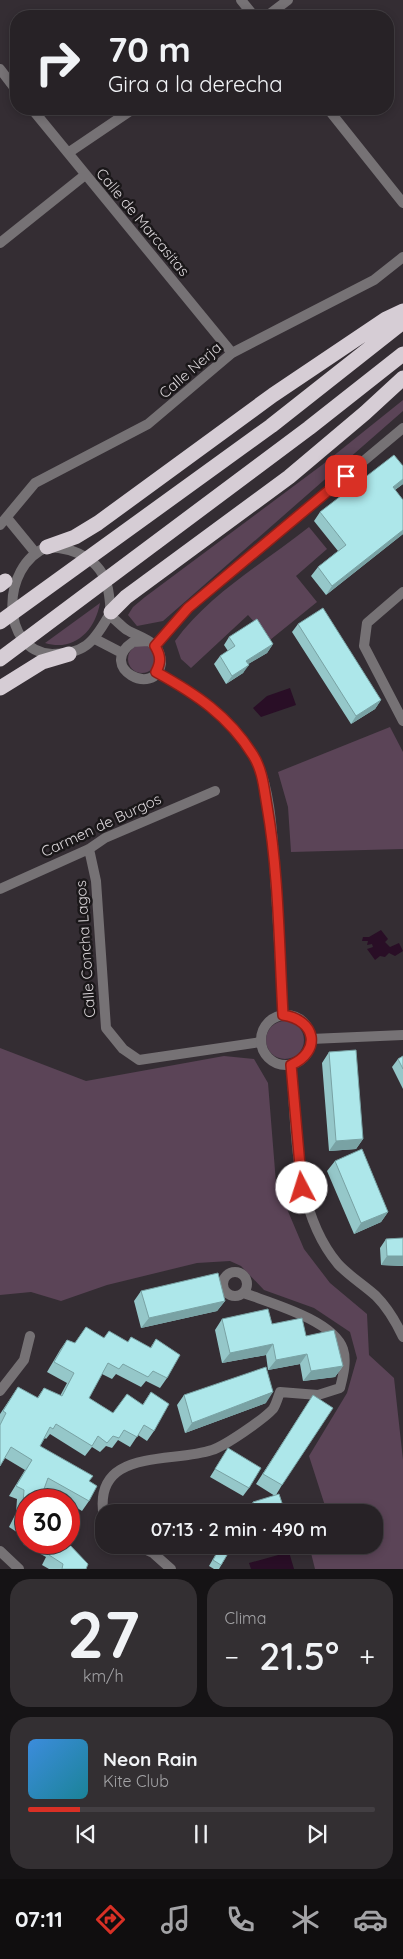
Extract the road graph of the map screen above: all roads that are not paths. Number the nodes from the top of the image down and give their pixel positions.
1 (241, 0) edge
2 (288, 0) edge
3 (249, 10) edge
4 (275, 10) edge
5 (0, 69) edge
6 (10, 82) edge
7 (37, 115) edge
8 (124, 115) edge
9 (333, 115) edge
10 (68, 153) junction
11 (85, 175) junction
12 (403, 203) edge
13 (0, 243) edge
14 (403, 257) edge
15 (403, 311) edge
16 (403, 322) edge
17 (232, 353) junction
18 (403, 354) edge
19 (403, 378) edge
20 (403, 428) edge
21 (4, 522) edge
22 (41, 549) junction
23 (2, 587) edge
24 (403, 592) edge
25 (110, 613) junction
26 (1, 616) edge
27 (95, 639) junction
28 (151, 643) junction
29 (122, 653) junction
30 (69, 654) junction
31 (0, 659) edge
32 (156, 672) junction
33 (0, 688) edge
34 (402, 719) edge
35 (215, 791) dead end
36 (89, 849) junction
37 (0, 889) edge
38 (283, 1015) junction
39 (403, 1035) edge
40 (312, 1039) junction
41 (261, 1042) junction
42 (291, 1065) junction
43 (244, 1293) dead end
44 (30, 1336) dead end
45 (403, 1337) edge
46 (0, 1391) edge
47 (101, 1504) edge
48 (0, 1551) edge
49 (154, 1554) edge
50 (19, 1569) edge
51 (171, 1569) edge

1 - 3 street
2 - 4 street
5 - 6 street
7 - 10 street, Calle de Marcasitas
8 - 10 street
9 - 12 street
10 - 11 street, Calle de Marcasitas
11 - 13 street
11 - 17 street, Calle de Marcasitas
14 - 17 street, Calle Nerja
15 - 22 highway
16 - 26 highway
17 - 21 street, Calle Nerja
18 - 31 highway
19 - 25 highway
20 - 28 street
21 - 22 street
22 - 23 street
22 - 25 street
24 - 34 street
25 - 27 street
25 - 28 street
26 - 30 street
27 - 29 street
27 - 30 street
28 - 29 street
28 - 32 street
29 - 32 street
30 - 33 highway
32 - 38 street
35 - 36 street, Carmen de Burgos
36 - 37 street, Carmen de Burgos
36 - 41 street, Calle Concha Lagos
38 - 40 street
38 - 41 street
39 - 40 street
40 - 42 street
41 - 42 street
42 - 45 street
43 - 47 street
44 - 46 street
48 - 50 street
49 - 51 street

